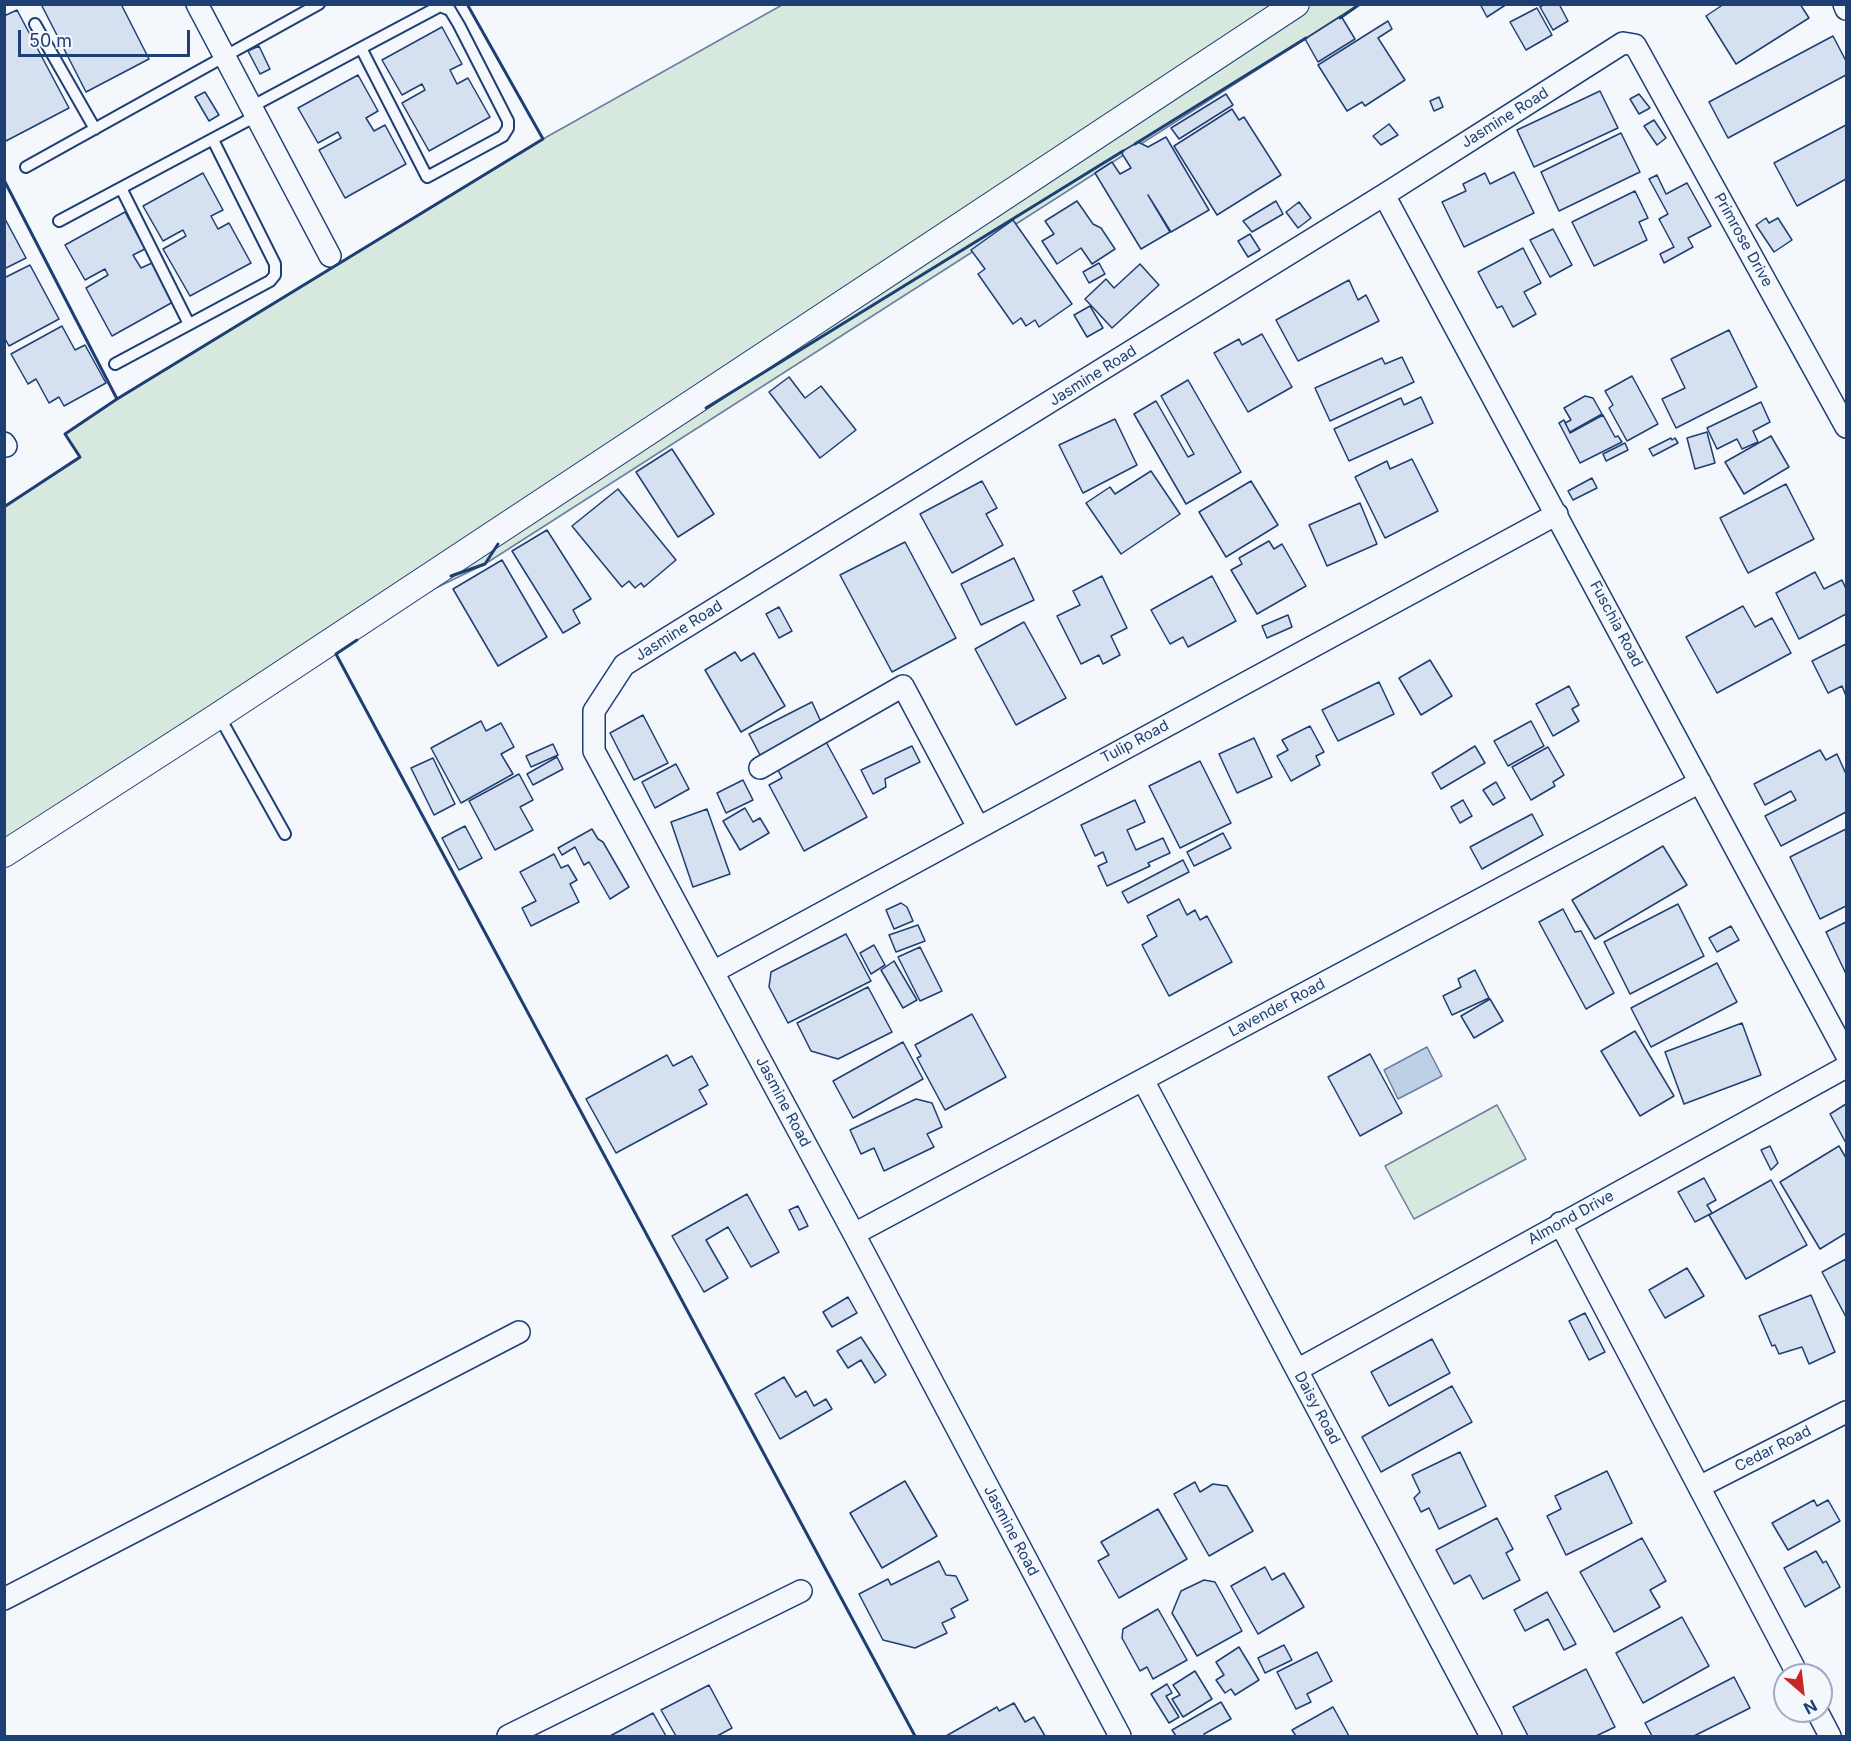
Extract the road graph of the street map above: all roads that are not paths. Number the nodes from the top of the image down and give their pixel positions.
1 (197, 4) edge
2 (319, 4) edge
3 (1296, 4) edge
4 (1844, 4) edge
5 (1846, 9) edge
6 (35, 24) dead end
7 (360, 48) junction
8 (1639, 52) joint
9 (225, 56) junction
10 (254, 111) junction
11 (94, 129) junction
12 (213, 140) junction
13 (26, 167) dead end
14 (120, 188) junction
15 (1384, 195) junction
16 (59, 221) dead end
17 (330, 256) dead end
18 (189, 324) junction
19 (115, 364) dead end
20 (1846, 427) edge
21 (1557, 514) junction
22 (219, 716) junction
23 (759, 768) dead end
24 (1700, 782) junction
25 (978, 828) junction
26 (285, 834) dead end
27 (4, 854) edge
28 (713, 972) junction
29 (1846, 1054) edge
30 (1846, 1067) edge
31 (1143, 1080) junction
32 (1560, 1223) junction
33 (854, 1234) junction
34 (519, 1332) dead end
35 (1297, 1370) junction
36 (1846, 1412) edge
37 (1699, 1487) junction
38 (801, 1591) dead end
39 (4, 1599) edge
40 (1792, 1663) edge
41 (1823, 1723) edge
42 (508, 1737) edge
43 (1120, 1737) edge
44 (1491, 1737) edge
45 (1830, 1737) edge

1 - 9 street
2 - 9 lane
3 - 22 street
4 - 5 street
6 - 11 lane
7 - 7 lane
7 - 10 lane
8 - 15 street, Jasmine Road
8 - 20 street, Primrose Drive
9 - 10 street
9 - 11 lane
10 - 12 lane
10 - 17 street
11 - 13 lane
12 - 14 lane
12 - 18 lane
14 - 16 lane
14 - 18 lane
15 - 21 street, Fuschia Road
15 - 28 street, Jasmine Road
18 - 19 lane
21 - 24 street, Fuschia Road
21 - 25 street, Tulip Road
22 - 26 lane
22 - 27 street
23 - 25 street
24 - 29 street, Fuschia Road
24 - 31 street, Lavender Road
25 - 28 street, Tulip Road
28 - 33 street, Jasmine Road
30 - 32 street, Almond Drive
31 - 33 street, Lavender Road
31 - 35 street, Daisy Road
32 - 35 street, Almond Drive
32 - 37 street
33 - 43 street, Jasmine Road
34 - 39 street
35 - 44 street, Daisy Road
36 - 37 street, Cedar Road
37 - 40 street
38 - 42 street
41 - 45 street

